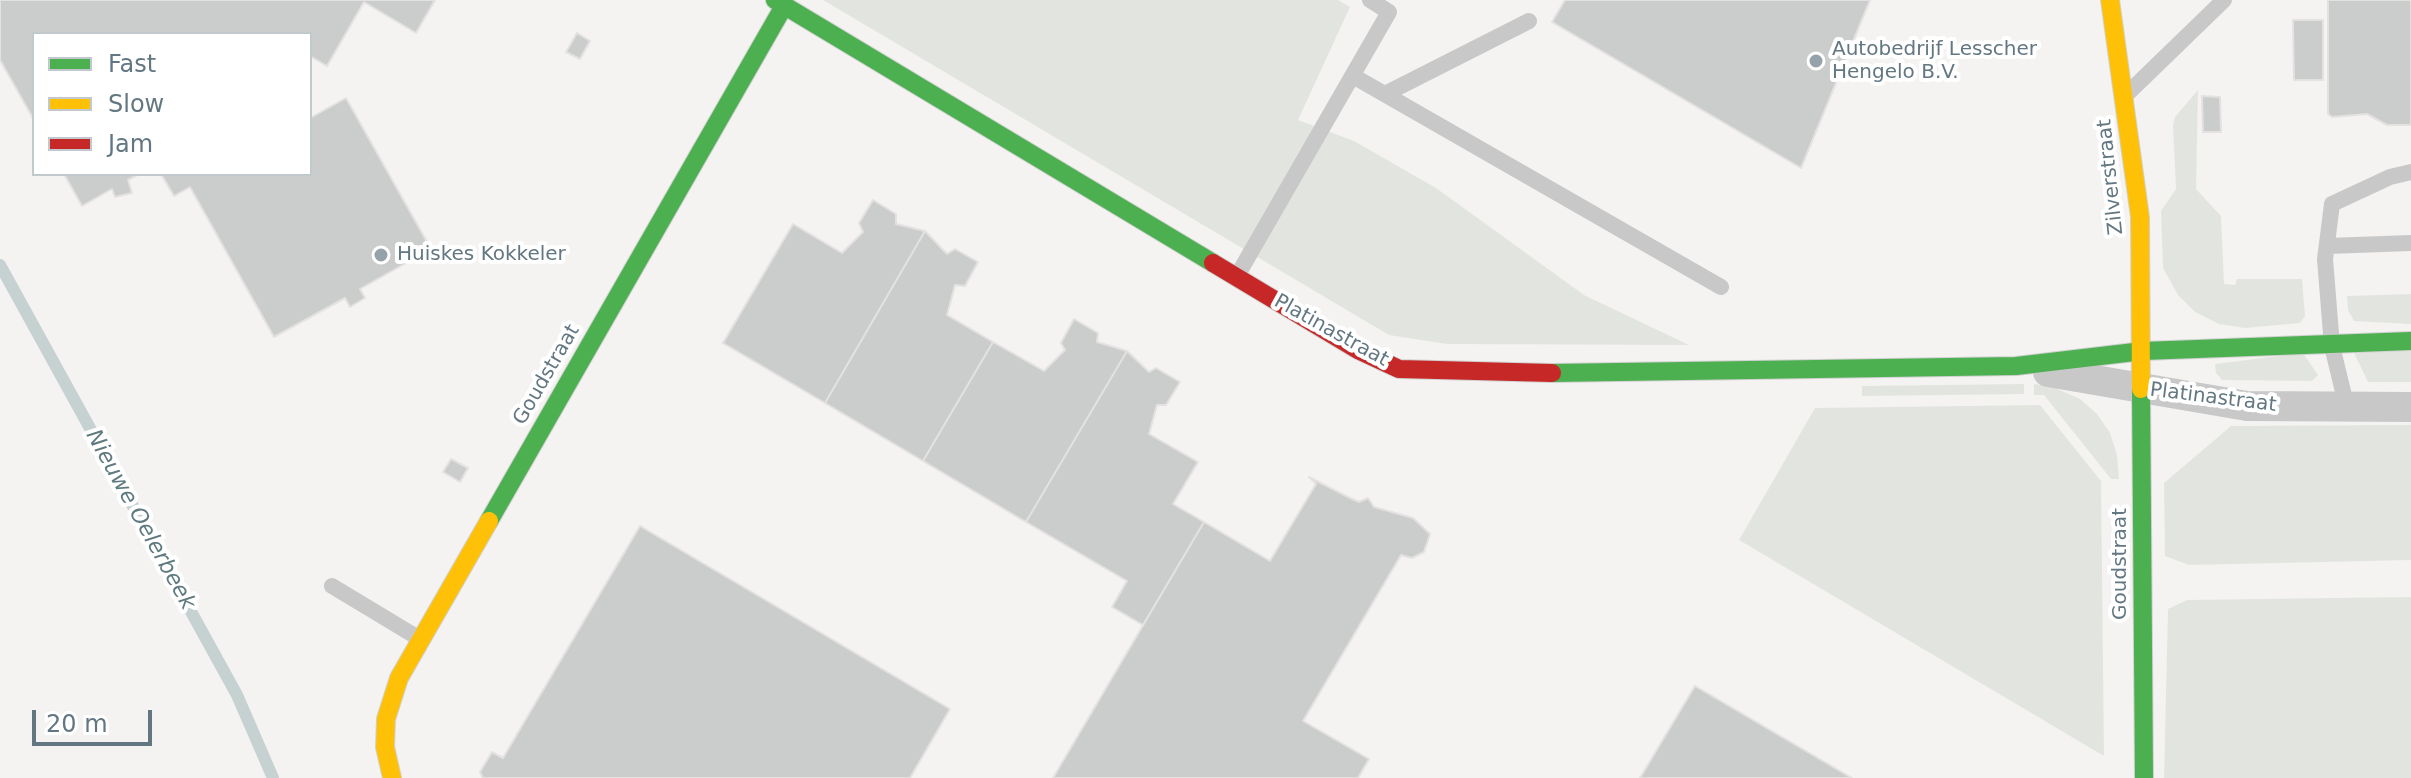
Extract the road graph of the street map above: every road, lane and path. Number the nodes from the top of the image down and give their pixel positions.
1 (1370, 0) edge
2 (2110, 0) edge
3 (2224, 0) edge
4 (780, 3) edge
5 (1529, 21) dead end
6 (1353, 76) junction
7 (1385, 94) junction
8 (2124, 97) junction
9 (2411, 172) edge
10 (2411, 243) edge
11 (2328, 246) junction
12 (1236, 278) junction
13 (1721, 287) dead end
14 (2411, 341) edge
15 (2332, 346) junction
16 (2143, 351) junction
17 (2016, 366) junction
18 (2143, 390) junction
19 (2411, 407) edge
20 (2347, 408) junction
21 (332, 586) dead end
22 (421, 640) junction
23 (392, 778) edge
24 (2144, 778) edge

1 - 6 lane
2 - 8 street, Zilverstraat
3 - 8 lane
4 - 12 street, Platinastraat
4 - 22 street, Goudstraat
5 - 7 lane
6 - 7 lane
6 - 12 lane
7 - 13 lane
8 - 16 street, Zilverstraat
9 - 11 lane
10 - 11 lane
11 - 15 lane
12 - 17 street, Platinastraat
14 - 15 street, Platinastraat
15 - 16 street, Platinastraat
15 - 20 lane
16 - 17 street, Platinastraat
16 - 18 street, Goudstraat
17 - 18 street, Platinastraat
18 - 20 street, Platinastraat
18 - 24 street, Goudstraat
19 - 20 street, Platinastraat
21 - 22 lane
22 - 23 street, Goudstraat

